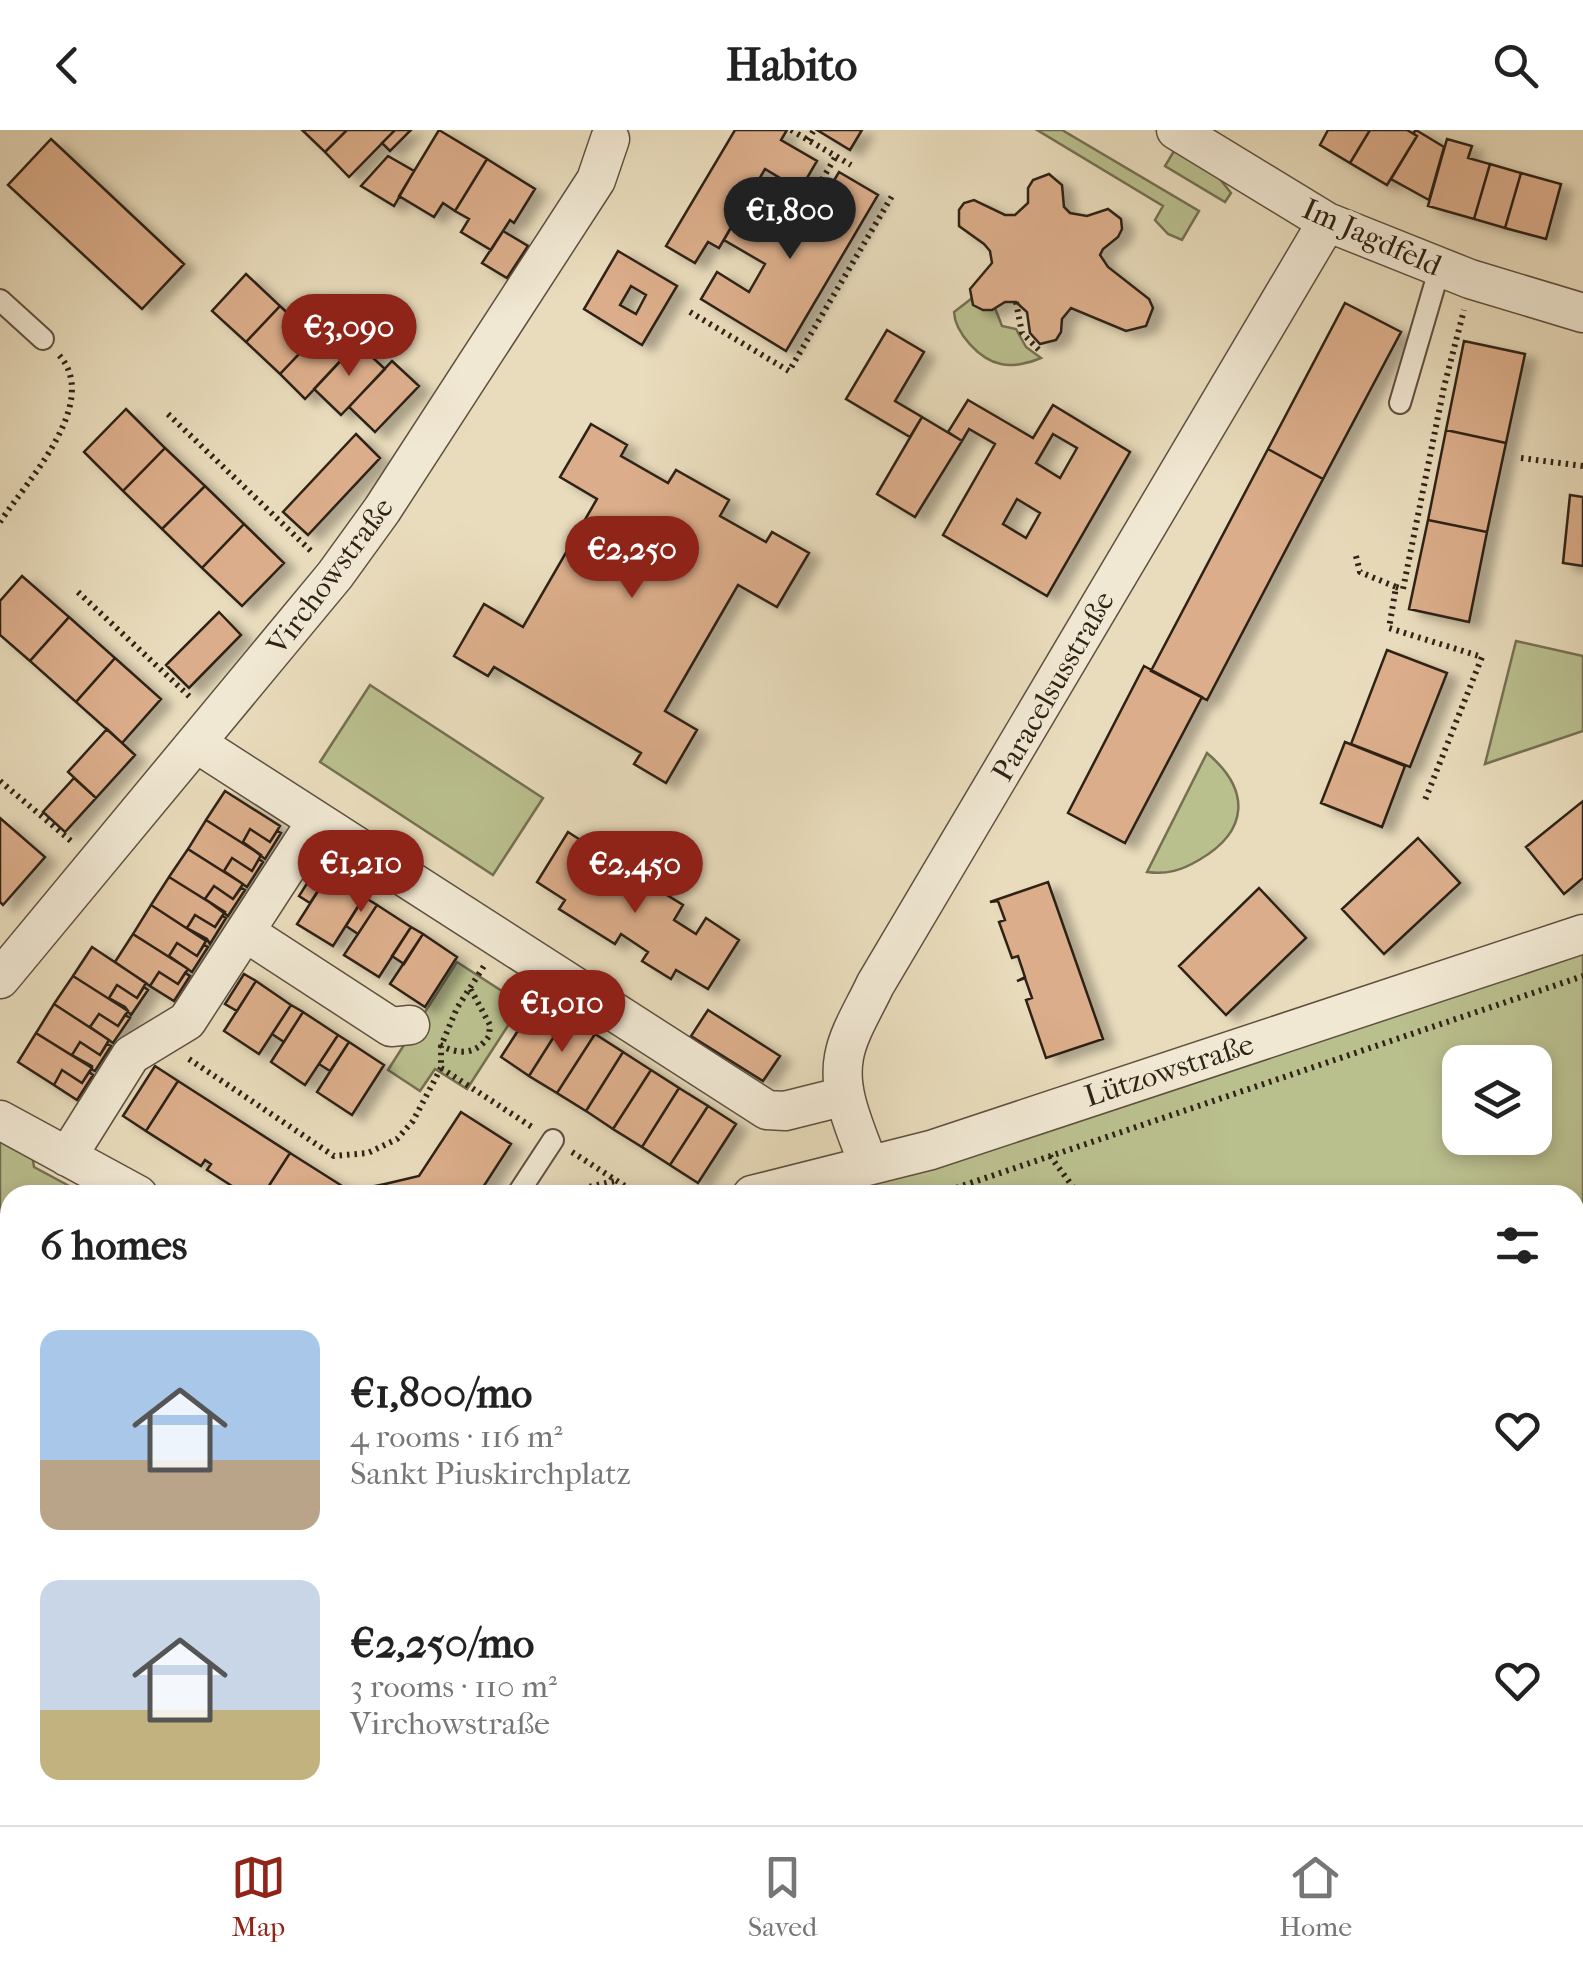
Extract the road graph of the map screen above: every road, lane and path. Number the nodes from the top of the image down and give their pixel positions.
1 (791, 130) edge
2 (814, 130) edge
3 (613, 133) edge
4 (1195, 135) edge
5 (808, 140) junction
6 (836, 156) junction
7 (851, 165) dead end
8 (892, 196) dead end
9 (1327, 222) junction
10 (794, 233) dead end
11 (1455, 273) junction
12 (0, 300) edge
13 (1016, 302) dead end
14 (690, 312) dead end
15 (1583, 313) edge
16 (43, 339) joint
17 (1040, 350) dead end
18 (1400, 403) dead end
19 (168, 414) dead end
20 (1521, 458) dead end
21 (1583, 466) edge
22 (0, 522) edge
23 (1356, 556) dead end
24 (322, 561) dead end
25 (1396, 587) junction
26 (78, 592) dead end
27 (198, 725) junction
28 (0, 781) edge
29 (1425, 800) dead end
30 (316, 822) junction
31 (80, 849) dead end
32 (246, 932) junction
33 (1583, 934) edge
34 (500, 940) junction
35 (1583, 976) edge
36 (0, 979) edge
37 (470, 988) junction
38 (426, 1035) junction
39 (159, 1038) junction
40 (845, 1096) junction
41 (1022, 1118) junction
42 (0, 1120) edge
43 (552, 1140) dead end
44 (67, 1158) junction
45 (1051, 1158) junction
46 (868, 1164) junction
47 (616, 1181) dead end
48 (119, 1185) edge
49 (523, 1185) edge
50 (598, 1185) edge
51 (789, 1185) edge
52 (966, 1185) edge
53 (1071, 1185) edge

1 - 5 path
2 - 5 path
3 - 27 street, Virchowstraße
4 - 9 street, Im Jagdfeld
5 - 6 path
6 - 7 path
6 - 10 path
8 - 14 path
9 - 11 street, Im Jagdfeld
9 - 40 street, Paracelsusstraße
11 - 15 street, Im Jagdfeld
11 - 18 lane
11 - 25 path
12 - 16 lane
13 - 17 path
16 - 22 path
19 - 24 path
20 - 21 path
23 - 25 path
25 - 29 path
26 - 27 path
27 - 30 street
27 - 36 street, Virchowstraße
28 - 31 path
30 - 32 street
30 - 34 street
32 - 38 street
32 - 39 street
33 - 41 street, Lützowstraße
34 - 37 path
34 - 40 street
35 - 45 path
37 - 38 path
37 - 38 path
38 - 39 path
39 - 44 street
40 - 46 street, Paracelsusstraße
41 - 45 path
41 - 46 street, Lützowstraße
42 - 44 street
43 - 49 lane
44 - 48 street
45 - 52 path
45 - 53 path
46 - 51 street, Lützowstraße
47 - 50 path

